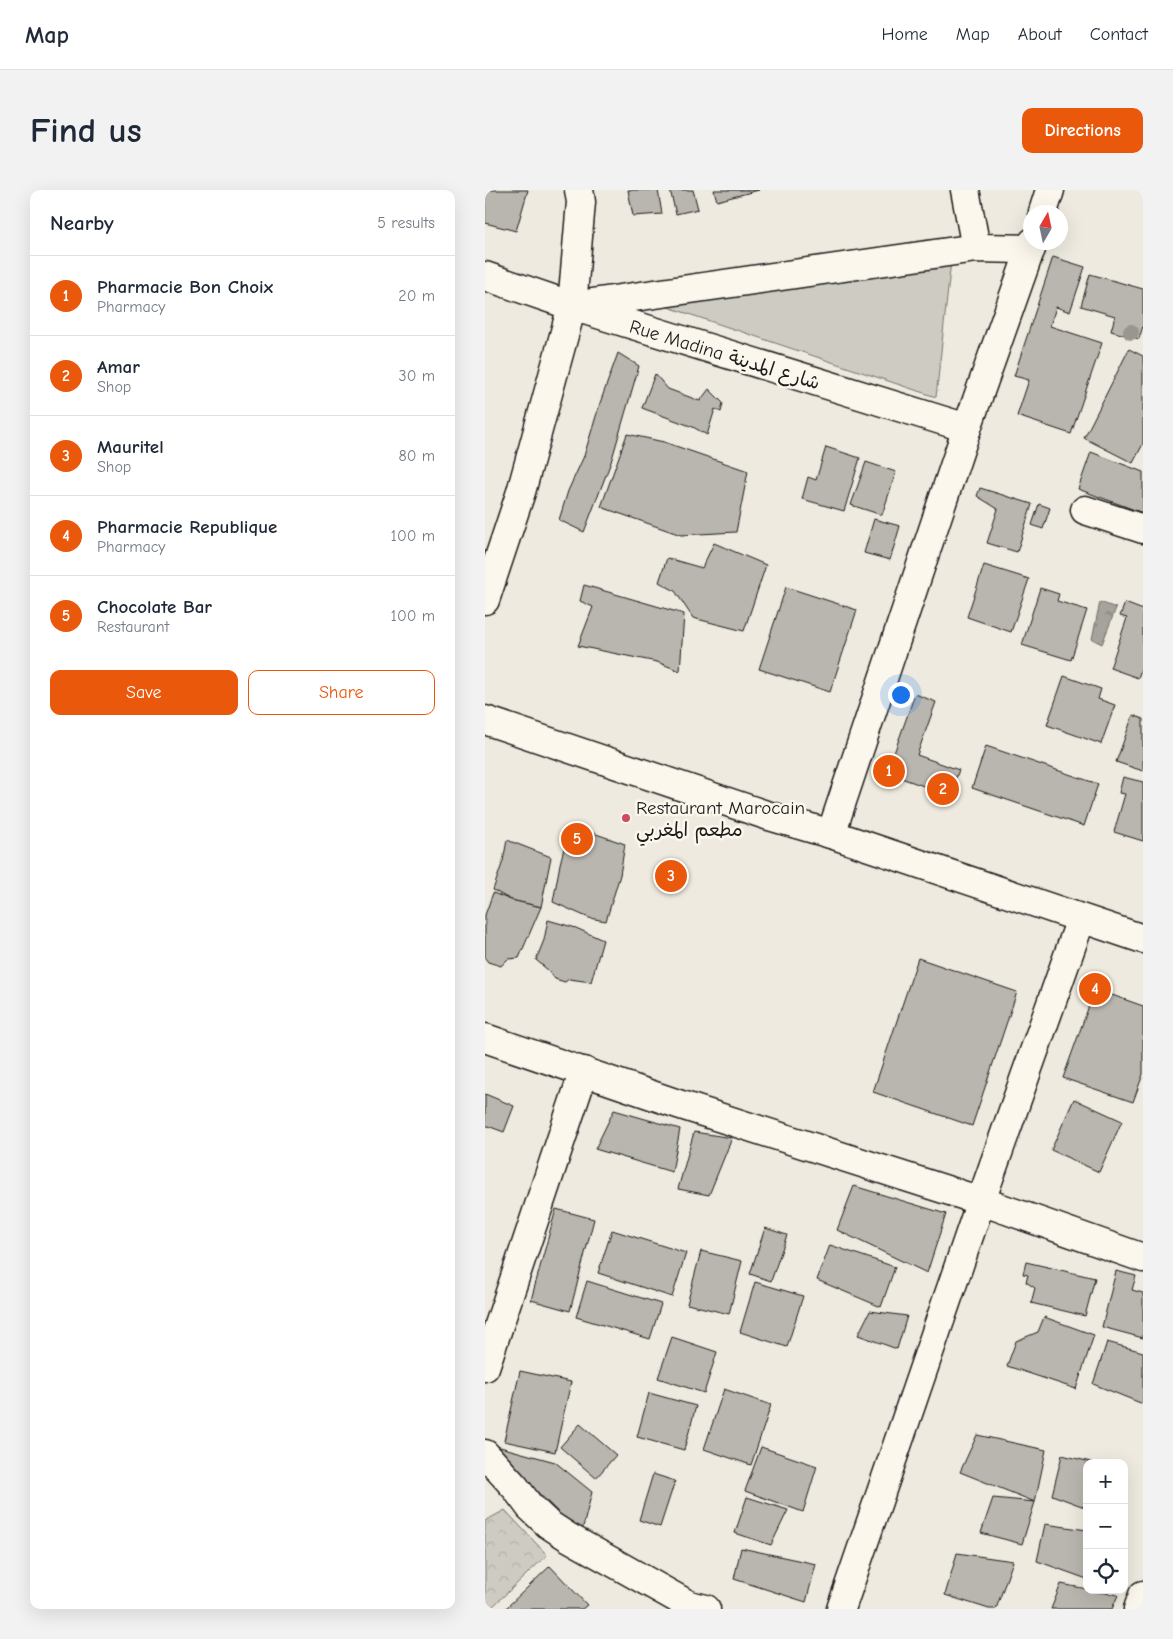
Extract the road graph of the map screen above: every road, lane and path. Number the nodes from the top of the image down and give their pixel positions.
1 (579, 190) edge
2 (965, 190) edge
3 (1050, 190) edge
4 (1045, 205) edge
5 (1023, 246) edge
6 (976, 248) junction
7 (1031, 250) edge
8 (485, 276) edge
9 (572, 306) junction
10 (967, 428) junction
11 (1085, 510) dead end
12 (1143, 529) edge
13 (485, 600) edge
14 (485, 720) edge
15 (831, 834) junction
16 (1081, 920) junction
17 (1143, 939) edge
18 (485, 1038) edge
19 (584, 1071) junction
20 (981, 1201) junction
21 (1143, 1258) edge
22 (485, 1367) edge
23 (485, 1454) edge
24 (1143, 1595) edge
25 (706, 1609) edge
26 (841, 1609) edge
27 (1138, 1609) edge

1 - 9 street
2 - 6 street
3 - 4 street
5 - 6 street
6 - 9 street
7 - 10 street
8 - 9 street, Rue Madina شارع المدينة
9 - 10 street, Rue Madina شارع المدينة
9 - 13 street
10 - 15 street
11 - 12 street
14 - 15 street
15 - 16 street
16 - 17 street
16 - 20 street
18 - 19 street
19 - 20 street
19 - 22 street
20 - 21 street
20 - 26 street
23 - 25 street
24 - 27 street

